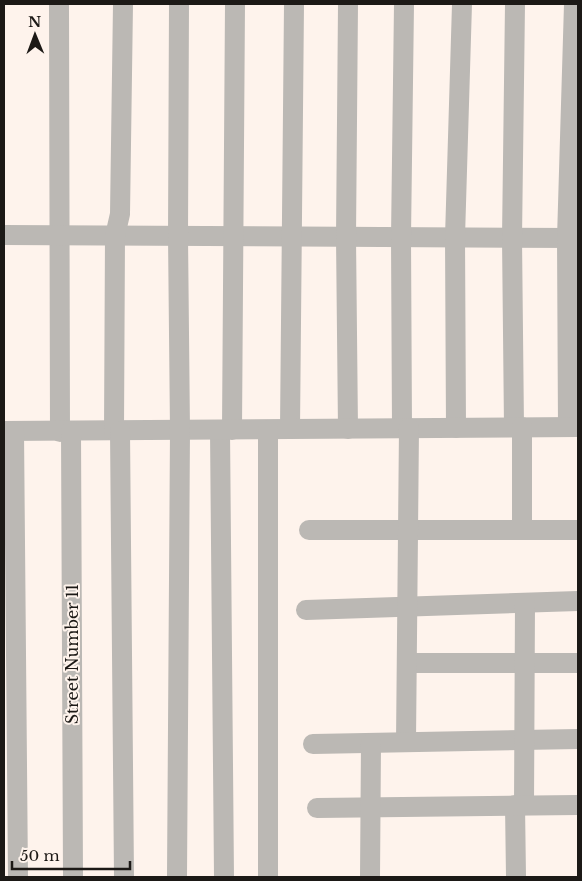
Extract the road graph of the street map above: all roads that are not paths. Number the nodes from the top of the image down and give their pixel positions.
1 (59, 4) edge
2 (123, 4) edge
3 (179, 4) edge
4 (234, 4) edge
5 (294, 4) edge
6 (348, 4) edge
7 (404, 4) edge
8 (462, 4) edge
9 (515, 4) edge
10 (574, 4) edge
11 (4, 235) edge
12 (59, 236) junction
13 (115, 236) junction
14 (178, 236) junction
15 (234, 236) junction
16 (291, 236) junction
17 (346, 237) junction
18 (400, 237) junction
19 (455, 237) junction
20 (512, 238) junction
21 (573, 238) edge
22 (518, 427) junction
23 (573, 427) edge
24 (405, 428) junction
25 (456, 428) junction
26 (290, 429) junction
27 (348, 429) junction
28 (226, 430) junction
29 (268, 430) junction
30 (9, 431) edge
31 (117, 431) junction
32 (180, 431) junction
33 (65, 432) junction
34 (406, 528) junction
35 (522, 529) junction
36 (309, 530) dead end
37 (578, 530) edge
38 (578, 601) edge
39 (525, 603) junction
40 (407, 606) junction
41 (306, 610) dead end
42 (407, 663) junction
43 (523, 663) junction
44 (578, 663) edge
45 (525, 740) junction
46 (578, 740) edge
47 (406, 742) junction
48 (371, 743) junction
49 (313, 744) dead end
50 (519, 805) junction
51 (578, 805) edge
52 (369, 807) junction
53 (317, 808) dead end
54 (18, 877) edge
55 (73, 877) edge
56 (124, 877) edge
57 (177, 877) edge
58 (224, 877) edge
59 (268, 877) edge
60 (370, 877) edge
61 (516, 877) edge

1 - 12 street, Street Number 11
2 - 13 street
3 - 14 street
4 - 15 street
5 - 16 street
6 - 17 street
7 - 18 street
8 - 19 street
9 - 20 street
10 - 21 street
11 - 12 street
12 - 13 street
12 - 33 street, Street Number 11
13 - 14 street
13 - 31 street
14 - 15 street
14 - 32 street
15 - 16 street
15 - 28 street
16 - 17 street
16 - 26 street
17 - 18 street
17 - 27 street
18 - 19 street
18 - 24 street
19 - 20 street
19 - 25 street
20 - 21 street
20 - 22 street
21 - 23 street
22 - 23 street
22 - 25 street
22 - 35 street
24 - 25 street
24 - 27 street
24 - 34 street
26 - 27 street
26 - 29 street
28 - 29 street
28 - 32 street
28 - 58 street
29 - 59 street
30 - 33 street
30 - 54 street
31 - 32 street
31 - 33 street
31 - 56 street
32 - 57 street
33 - 55 street, Street Number 11
34 - 35 street
34 - 36 street
34 - 40 street
35 - 37 street
38 - 39 street
39 - 40 street
39 - 43 street
40 - 41 street
40 - 42 street
42 - 43 street
42 - 47 street
43 - 44 street
43 - 45 street
45 - 46 street
45 - 47 street
45 - 50 street
47 - 48 street
48 - 49 street
48 - 52 street
50 - 51 street
50 - 52 street
50 - 61 street
52 - 53 street
52 - 60 street

